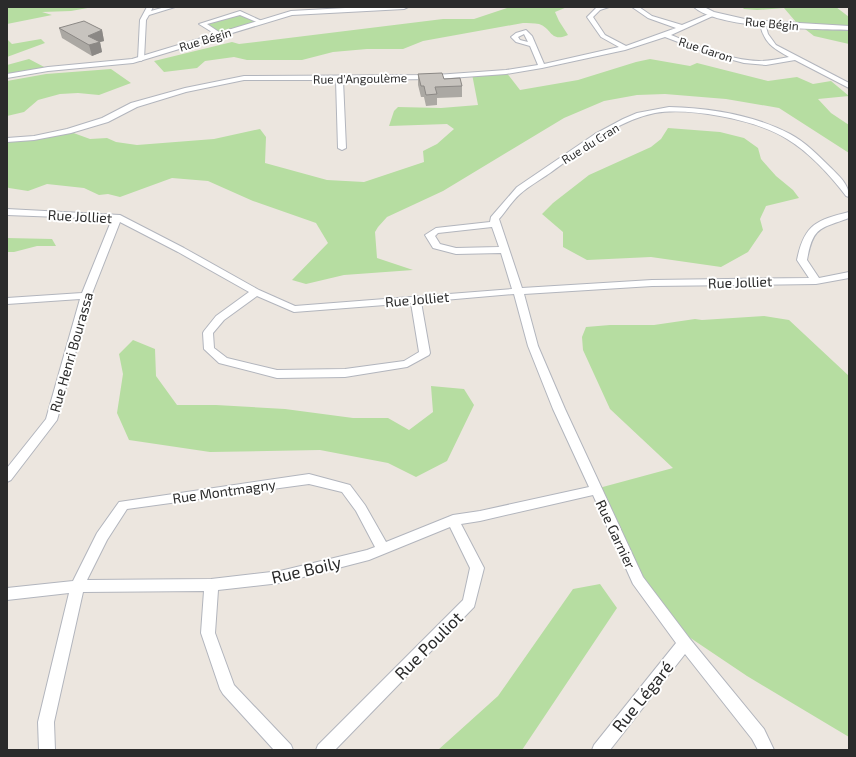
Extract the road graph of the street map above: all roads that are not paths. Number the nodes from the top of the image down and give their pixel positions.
1 (150, 7) edge
2 (172, 7) edge
3 (404, 7) edge
4 (606, 7) edge
5 (635, 7) edge
6 (698, 7) edge
7 (300, 9) edge
8 (147, 14) junction
9 (713, 14) junction
10 (261, 22) junction
11 (763, 24) junction
12 (680, 27) junction
13 (849, 28) edge
14 (220, 35) junction
15 (665, 35) junction
16 (533, 45) dead end
17 (625, 48) junction
18 (795, 58) junction
19 (141, 59) junction
20 (542, 66) junction
21 (7, 76) edge
22 (340, 77) junction
23 (849, 86) edge
24 (7, 140) edge
25 (342, 148) dead end
26 (849, 194) edge
27 (7, 212) edge
28 (849, 215) edge
29 (117, 217) junction
30 (496, 224) junction
31 (504, 250) junction
32 (849, 275) edge
33 (816, 281) junction
34 (518, 291) junction
35 (256, 292) junction
36 (86, 296) junction
37 (416, 300) junction
38 (7, 301) edge
39 (7, 477) edge
40 (595, 490) junction
41 (453, 520) junction
42 (382, 550) junction
43 (211, 585) junction
44 (77, 586) junction
45 (7, 594) edge
46 (685, 643) junction
47 (47, 750) edge
48 (285, 750) edge
49 (324, 750) edge
50 (600, 750) edge
51 (766, 750) edge

1 - 8 street
2 - 8 street
3 - 7 street, Rue Bégin
4 - 17 street
5 - 12 street
6 - 9 street, Rue Bégin
7 - 10 street, Rue Bégin
8 - 19 street
9 - 11 street, Rue Bégin
9 - 12 street, Rue d'Angoulème
10 - 14 street, Rue Bégin
10 - 14 street
11 - 13 street, Rue Bégin
11 - 18 street
12 - 15 street, Rue d'Angoulème
14 - 19 street, Rue Bégin
15 - 17 street, Rue d'Angoulème
15 - 18 street, Rue Garon
16 - 20 street
17 - 20 street, Rue d'Angoulème
18 - 23 street
19 - 21 street, Rue Bégin
20 - 22 street, Rue d'Angoulème
22 - 24 street, Rue d'Angoulème
22 - 25 street
26 - 30 street, Rue du Cran
27 - 29 street, Rue Jolliet
28 - 33 street
29 - 35 street, Rue Jolliet
29 - 36 street, Rue Henri Bourassa
30 - 31 street
30 - 31 street
31 - 34 street
32 - 33 street, Rue Jolliet
33 - 34 street, Rue Jolliet
34 - 37 street, Rue Jolliet
34 - 40 street, Rue Garnier
35 - 37 street, Rue Jolliet
35 - 37 street
36 - 38 street
36 - 39 street, Rue Henri Bourassa
40 - 41 street, Rue Boily
40 - 46 street, Rue Garnier
41 - 42 street, Rue Boily
41 - 49 street, Rue Pouliot
42 - 43 street, Rue Boily
42 - 44 street, Rue Montmagny
43 - 44 street, Rue Boily
43 - 48 street
44 - 45 street, Rue Boily
44 - 47 street
46 - 50 street, Rue Légaré
46 - 51 street, Rue Garnier

